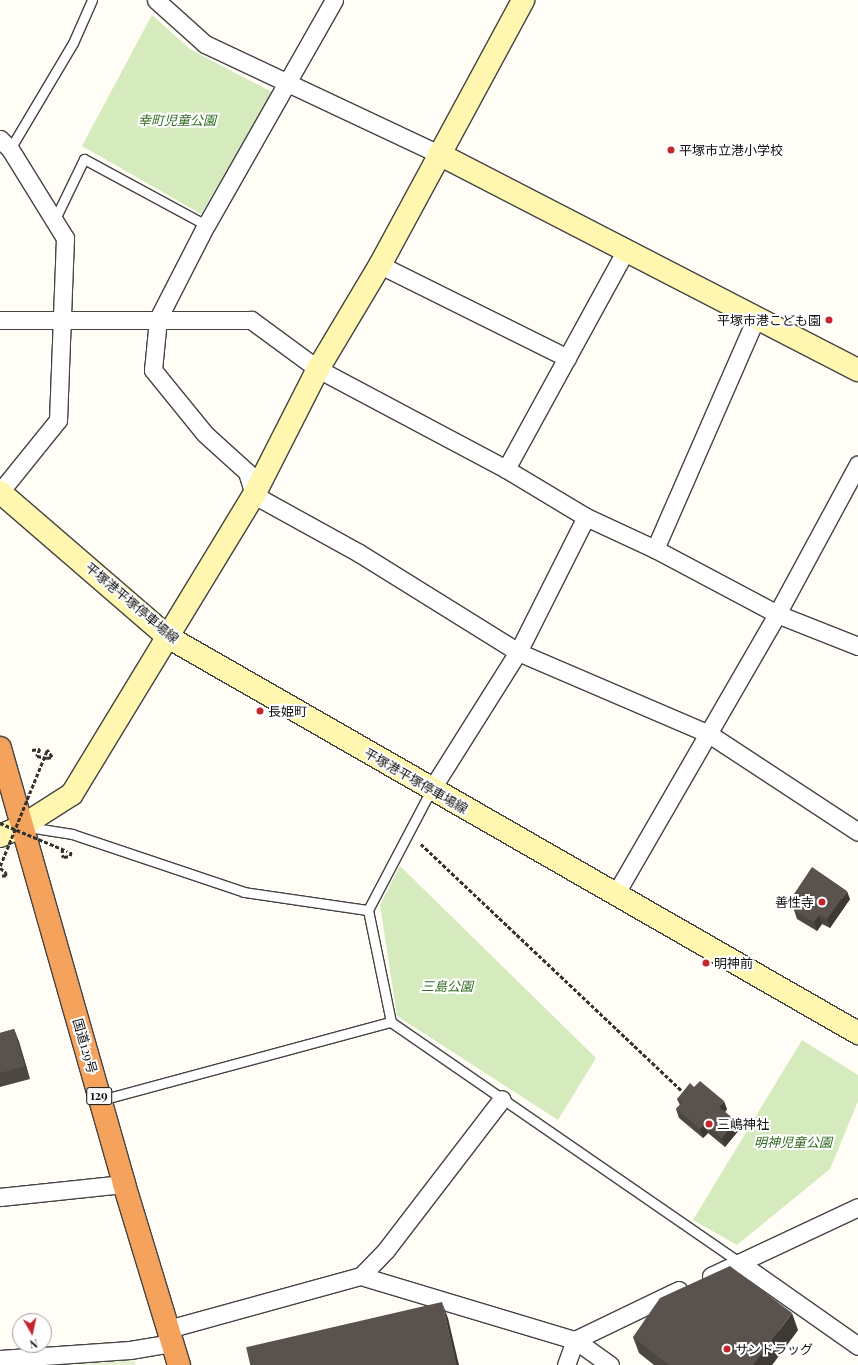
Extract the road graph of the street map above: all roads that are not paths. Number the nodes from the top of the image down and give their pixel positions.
1 (92, 0) edge
2 (156, 0) edge
3 (334, 0) edge
4 (523, 0) edge
5 (288, 85) junction
6 (5, 144) edge
7 (439, 154) junction
8 (54, 221) junction
9 (206, 225) junction
10 (625, 252) junction
11 (380, 265) junction
12 (64, 318) junction
13 (756, 318) junction
14 (158, 319) junction
15 (0, 320) edge
16 (567, 358) junction
17 (318, 369) junction
18 (858, 370) edge
19 (858, 464) edge
20 (506, 469) junction
21 (0, 492) edge
22 (254, 495) junction
23 (586, 517) junction
24 (655, 549) junction
25 (777, 614) junction
26 (168, 636) junction
27 (858, 646) edge
28 (518, 652) junction
29 (709, 734) junction
30 (0, 748) edge
31 (431, 790) junction
32 (12, 830) edge
33 (858, 832) edge
34 (615, 895) junction
35 (368, 910) junction
36 (391, 1022) junction
37 (858, 1033) edge
38 (502, 1099) junction
39 (101, 1100) junction
40 (124, 1184) junction
41 (0, 1197) edge
42 (858, 1207) edge
43 (740, 1263) junction
44 (360, 1276) junction
45 (170, 1336) junction
46 (576, 1340) junction
47 (858, 1346) edge
48 (0, 1359) edge
49 (179, 1365) edge
50 (566, 1365) edge
51 (610, 1365) edge

1 - 6 lane
2 - 5 street
3 - 5 street
4 - 7 street
5 - 7 street
5 - 9 street
6 - 8 street
7 - 10 street
7 - 11 street
8 - 9 lane
8 - 12 street
9 - 14 street
10 - 13 street
10 - 16 street
11 - 16 street
11 - 17 street
12 - 14 street
12 - 15 street
12 - 21 street
13 - 18 street
13 - 24 street
14 - 17 street
14 - 22 street
16 - 20 street
17 - 20 street
17 - 22 street
19 - 25 street
20 - 23 street
21 - 26 street, 平塚港平塚停車場線
22 - 26 street
22 - 28 street
23 - 24 street
23 - 28 street
24 - 25 street
25 - 27 street
25 - 29 street
26 - 31 street, 平塚港平塚停車場線
26 - 32 street
28 - 29 street
28 - 31 street
29 - 33 street
29 - 34 street
30 - 32 highway, 国道129号 / 129
31 - 34 street, 平塚港平塚停車場線
31 - 35 lane
32 - 35 lane
32 - 39 highway, 国道129号 / 129
34 - 37 street, 平塚港平塚停車場線
35 - 36 lane
36 - 38 lane
36 - 39 lane
38 - 43 lane
38 - 44 street
39 - 40 highway, 国道129号 / 129
40 - 41 street
40 - 45 highway, 国道129号 / 129
42 - 43 street
43 - 46 street
43 - 47 street
44 - 45 street
44 - 46 street
45 - 48 street
45 - 49 highway, 国道129号 / 129
46 - 50 street
46 - 51 street

